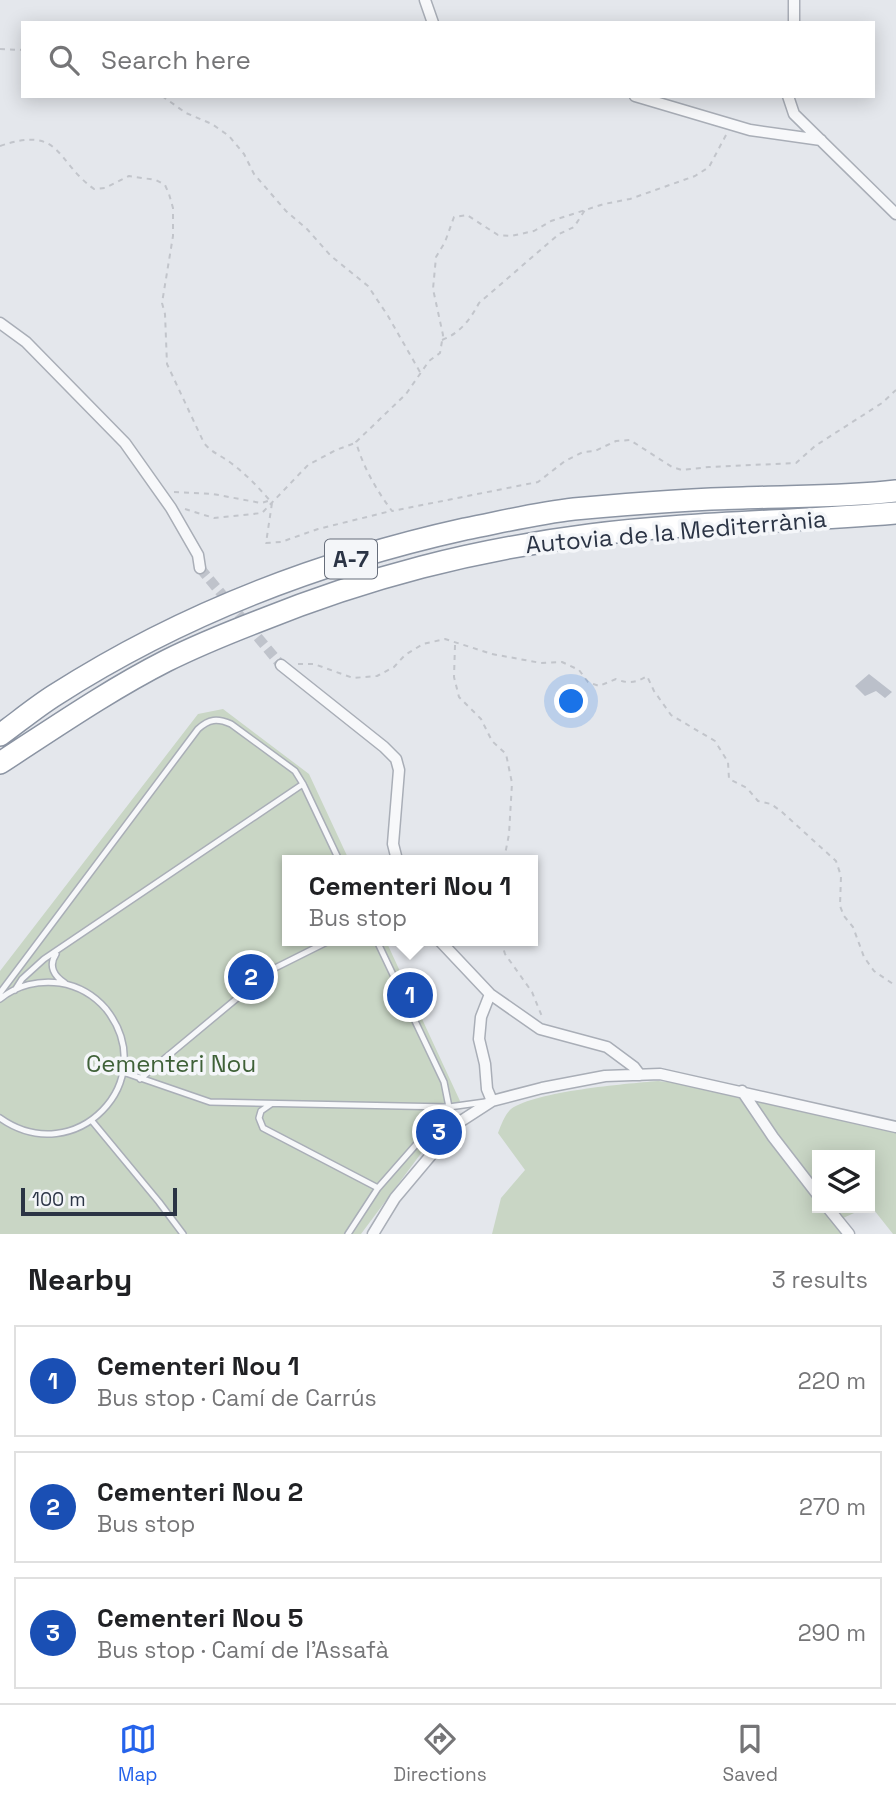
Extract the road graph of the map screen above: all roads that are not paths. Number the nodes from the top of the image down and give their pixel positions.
1 (425, 0) edge
2 (793, 0) edge
3 (432, 21) edge
4 (794, 21) edge
5 (642, 98) edge
6 (789, 98) edge
7 (821, 140) junction
8 (896, 214) edge
9 (0, 323) edge
10 (896, 478) edge
11 (896, 491) edge
12 (740, 498) junction
13 (896, 513) edge
14 (200, 568) tunnel mouth
15 (281, 665) tunnel mouth
16 (0, 735) edge
17 (0, 763) edge
18 (303, 785) junction
19 (337, 855) edge
20 (396, 855) edge
21 (69, 943) junction
22 (319, 946) edge
23 (379, 946) edge
24 (445, 946) edge
25 (68, 985) junction
26 (15, 990) junction
27 (0, 993) edge
28 (490, 994) junction
29 (0, 999) edge
30 (123, 1072) junction
31 (640, 1075) junction
32 (140, 1079) junction
33 (742, 1091) junction
34 (492, 1101) junction
35 (271, 1104) junction
36 (449, 1107) junction
37 (0, 1118) edge
38 (92, 1121) junction
39 (896, 1127) edge
40 (378, 1188) junction
41 (812, 1188) edge
42 (832, 1213) edge
43 (183, 1234) edge
44 (348, 1234) edge
45 (373, 1234) edge
46 (849, 1234) edge

1 - 3 street
2 - 4 street
5 - 7 street
6 - 7 street
7 - 8 street
9 - 14 street
10 - 12 highway
11 - 12 highway, Autovia de la Mediterrània / A-7
12 - 16 highway, Autovia de la Mediterrània / A-7
13 - 17 highway, Autovia de la Mediterrània / A-7
15 - 20 street
18 - 19 lane
18 - 21 lane
18 - 27 lane
21 - 25 lane
21 - 26 lane
22 - 32 lane
23 - 36 lane
24 - 28 street
25 - 26 lane
25 - 30 lane
26 - 29 lane
28 - 31 street
28 - 34 street
30 - 32 lane
30 - 38 lane
31 - 33 street
31 - 34 street
32 - 35 lane
33 - 39 street
33 - 41 street
34 - 36 lane
34 - 45 street
35 - 36 lane
35 - 40 lane
36 - 40 lane
37 - 38 lane
38 - 43 lane
40 - 44 lane
42 - 46 street

